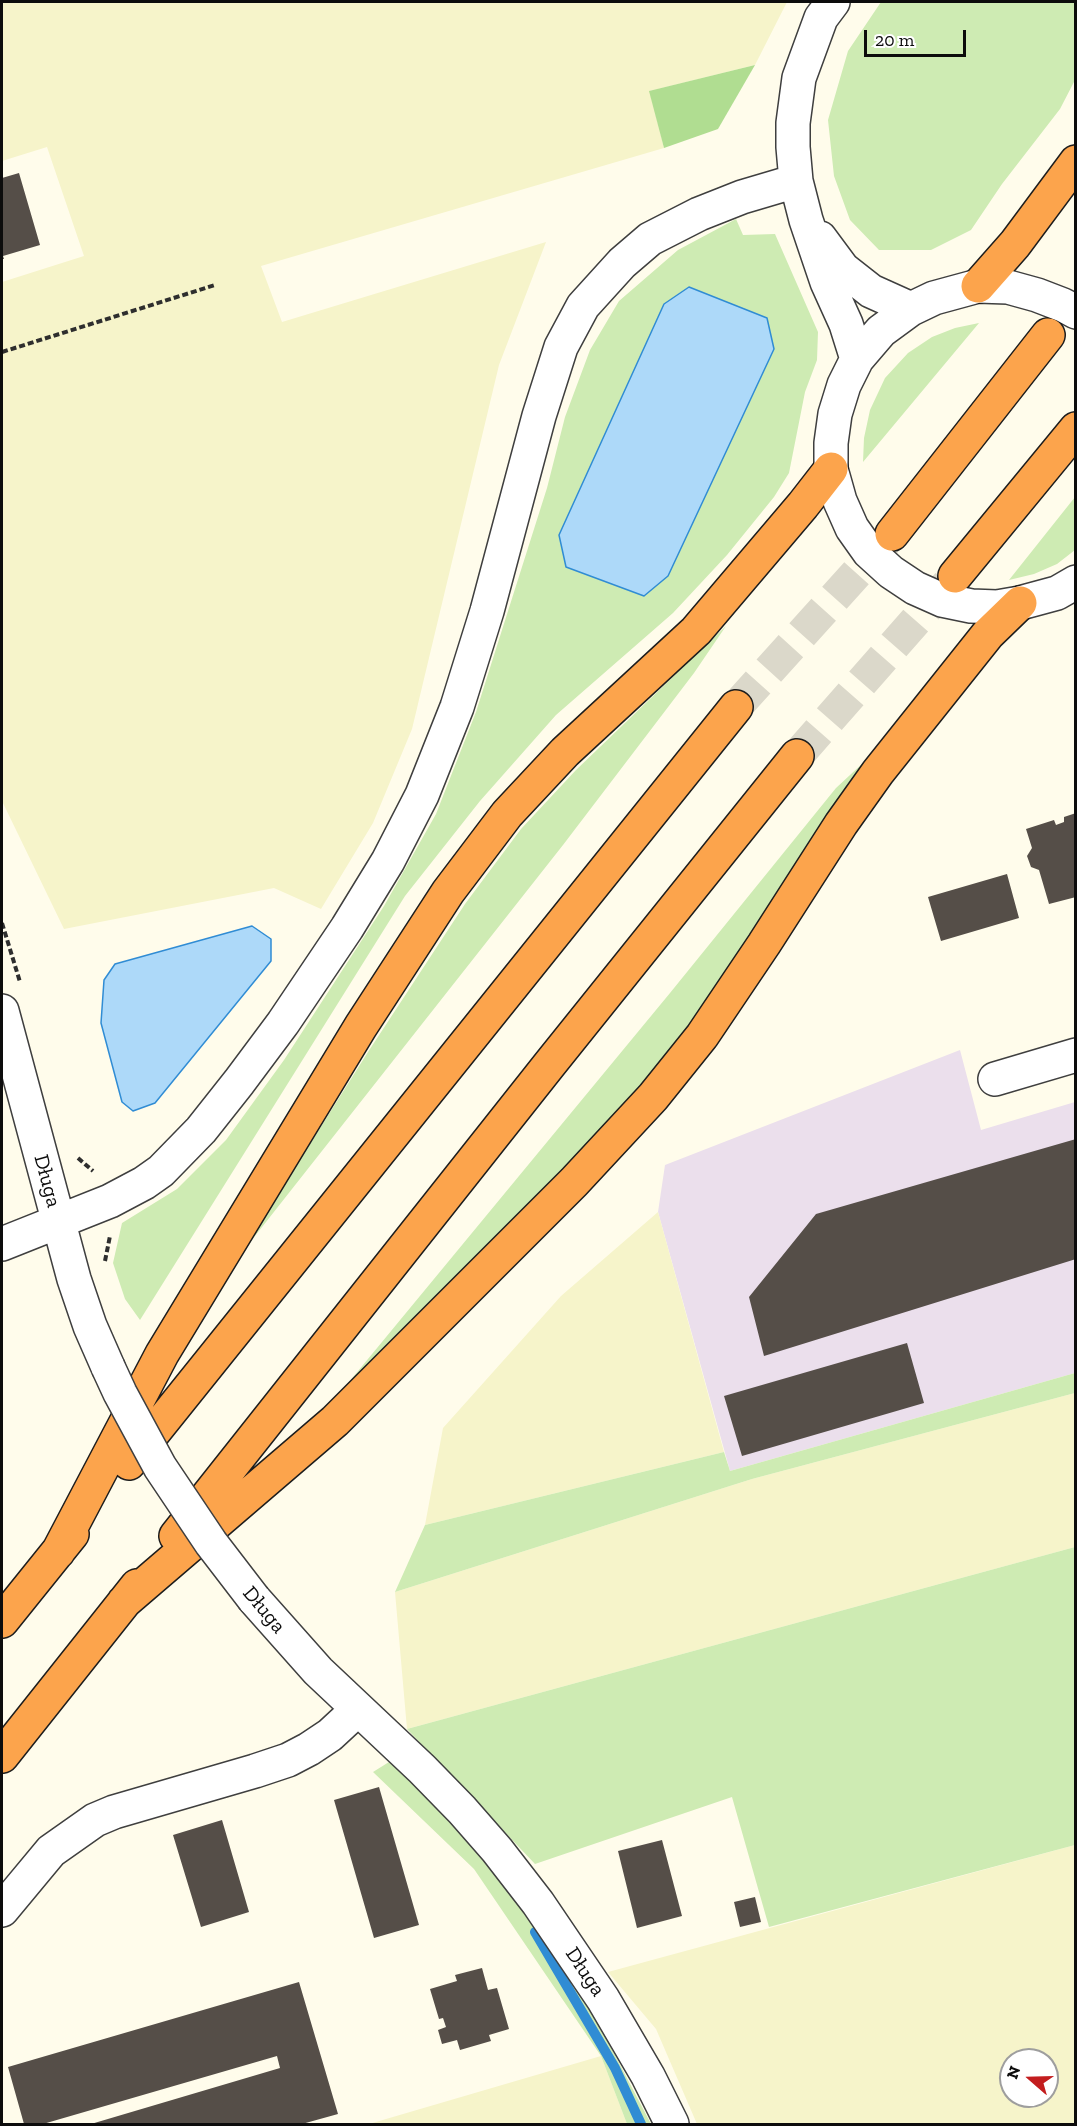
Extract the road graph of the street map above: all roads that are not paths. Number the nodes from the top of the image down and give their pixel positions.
1 (833, 2) edge
2 (1076, 162) edge
3 (796, 181) junction
4 (806, 220) junction
5 (978, 286) junction
6 (911, 309) junction
7 (1076, 312) edge
8 (1048, 335) dead end
9 (857, 359) junction
10 (1076, 429) edge
11 (831, 469) junction
12 (892, 534) tunnel mouth
13 (955, 576) tunnel mouth
14 (1076, 582) edge
15 (1020, 603) junction
16 (736, 706) tunnel mouth
17 (797, 756) tunnel mouth
18 (2, 1011) edge
19 (1076, 1055) edge
20 (995, 1079) dead end
21 (58, 1222) junction
22 (2, 1244) edge
23 (58, 1552) junction
24 (124, 1602) junction
25 (2, 1621) edge
26 (357, 1710) junction
27 (2, 1756) edge
28 (2, 1910) edge
29 (672, 2124) edge

1 - 3 street
2 - 5 highway
3 - 4 street
3 - 21 street
4 - 6 street
4 - 9 street
5 - 6 street
5 - 7 street
6 - 9 street
8 - 12 highway
9 - 11 street
10 - 13 highway
11 - 15 street
11 - 23 highway
14 - 15 street
15 - 24 highway
16 - 23 highway
17 - 24 highway
18 - 21 street, Długa
19 - 20 street
21 - 22 street
21 - 26 street, Długa, bridge
23 - 25 highway
24 - 27 highway
26 - 28 street
26 - 29 street, Długa

